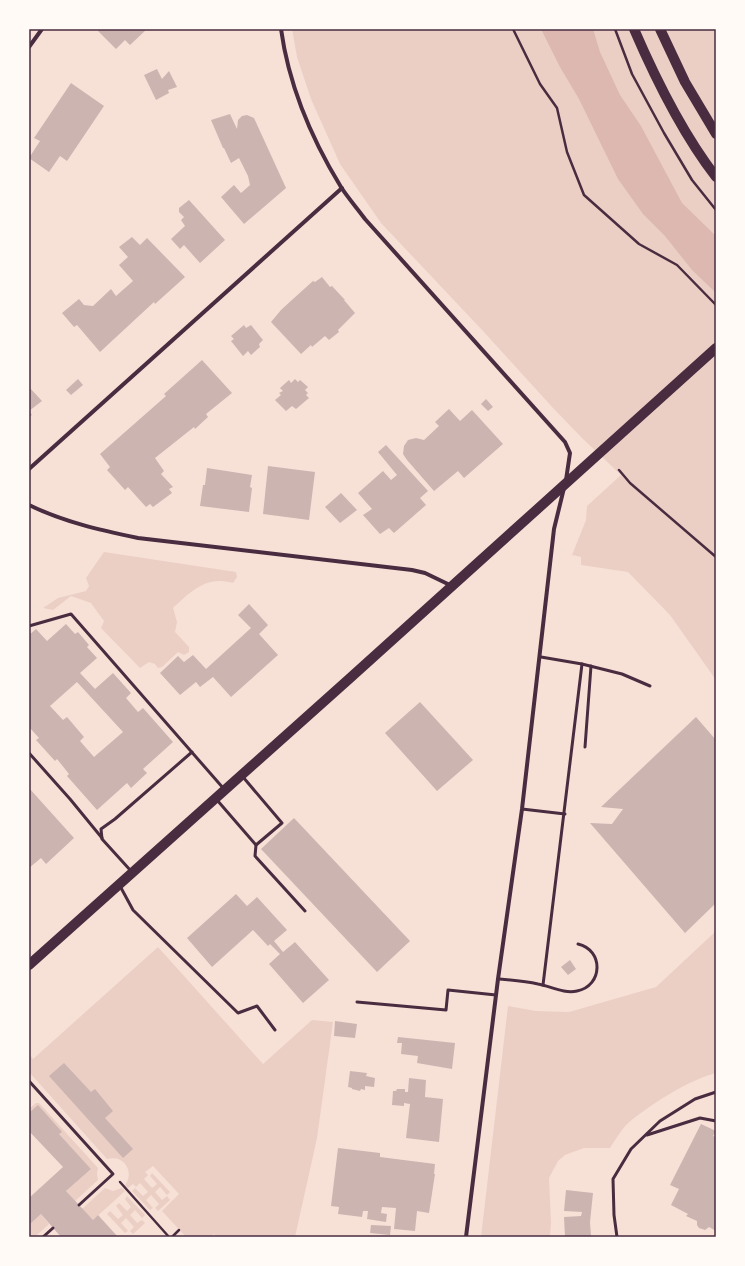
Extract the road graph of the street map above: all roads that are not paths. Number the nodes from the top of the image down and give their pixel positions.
1 (42, 29) edge
2 (281, 29) edge
3 (634, 29) edge
4 (660, 29) edge
5 (29, 47) edge
6 (716, 134) edge
7 (716, 177) edge
8 (342, 188) junction
9 (716, 348) edge
10 (29, 469) edge
11 (566, 483) junction
12 (29, 505) edge
13 (452, 586) junction
14 (29, 626) edge
15 (540, 657) junction
16 (582, 664) junction
17 (591, 666) junction
18 (650, 686) dead end
19 (585, 747) dead end
20 (192, 752) junction
21 (29, 753) edge
22 (241, 775) junction
23 (225, 790) junction
24 (216, 798) junction
25 (522, 809) junction
26 (565, 814) junction
27 (102, 839) junction
28 (256, 845) junction
29 (132, 872) junction
30 (119, 884) junction
31 (305, 911) dead end
32 (578, 944) dead end
33 (29, 965) edge
34 (498, 979) junction
35 (543, 985) junction
36 (496, 995) junction
37 (357, 1002) dead end
38 (275, 1030) dead end
39 (29, 1081) edge
40 (716, 1092) edge
41 (716, 1121) edge
42 (645, 1135) junction
43 (79, 1205) dead end
44 (53, 1228) dead end
45 (43, 1237) edge
46 (466, 1237) edge
47 (618, 1237) edge

1 - 5 street
2 - 8 street
3 - 7 main road
4 - 6 main road
8 - 10 street
8 - 11 street
9 - 11 main road
11 - 13 main road
11 - 15 street
12 - 13 street
13 - 22 main road
14 - 20 lane
15 - 16 lane
15 - 25 street
16 - 17 lane
16 - 26 lane
17 - 18 lane
17 - 19 lane
20 - 23 lane
20 - 27 lane
21 - 27 lane
22 - 23 main road
22 - 28 lane
23 - 24 main road
24 - 28 lane
24 - 29 main road
25 - 26 lane
25 - 34 street
26 - 35 lane
27 - 29 lane
28 - 31 lane
29 - 30 main road
30 - 33 main road
30 - 38 lane
32 - 35 lane
34 - 35 lane
34 - 36 street
36 - 37 lane
36 - 46 street
39 - 43 lane
40 - 42 lane
41 - 42 lane
42 - 47 lane
44 - 45 lane

